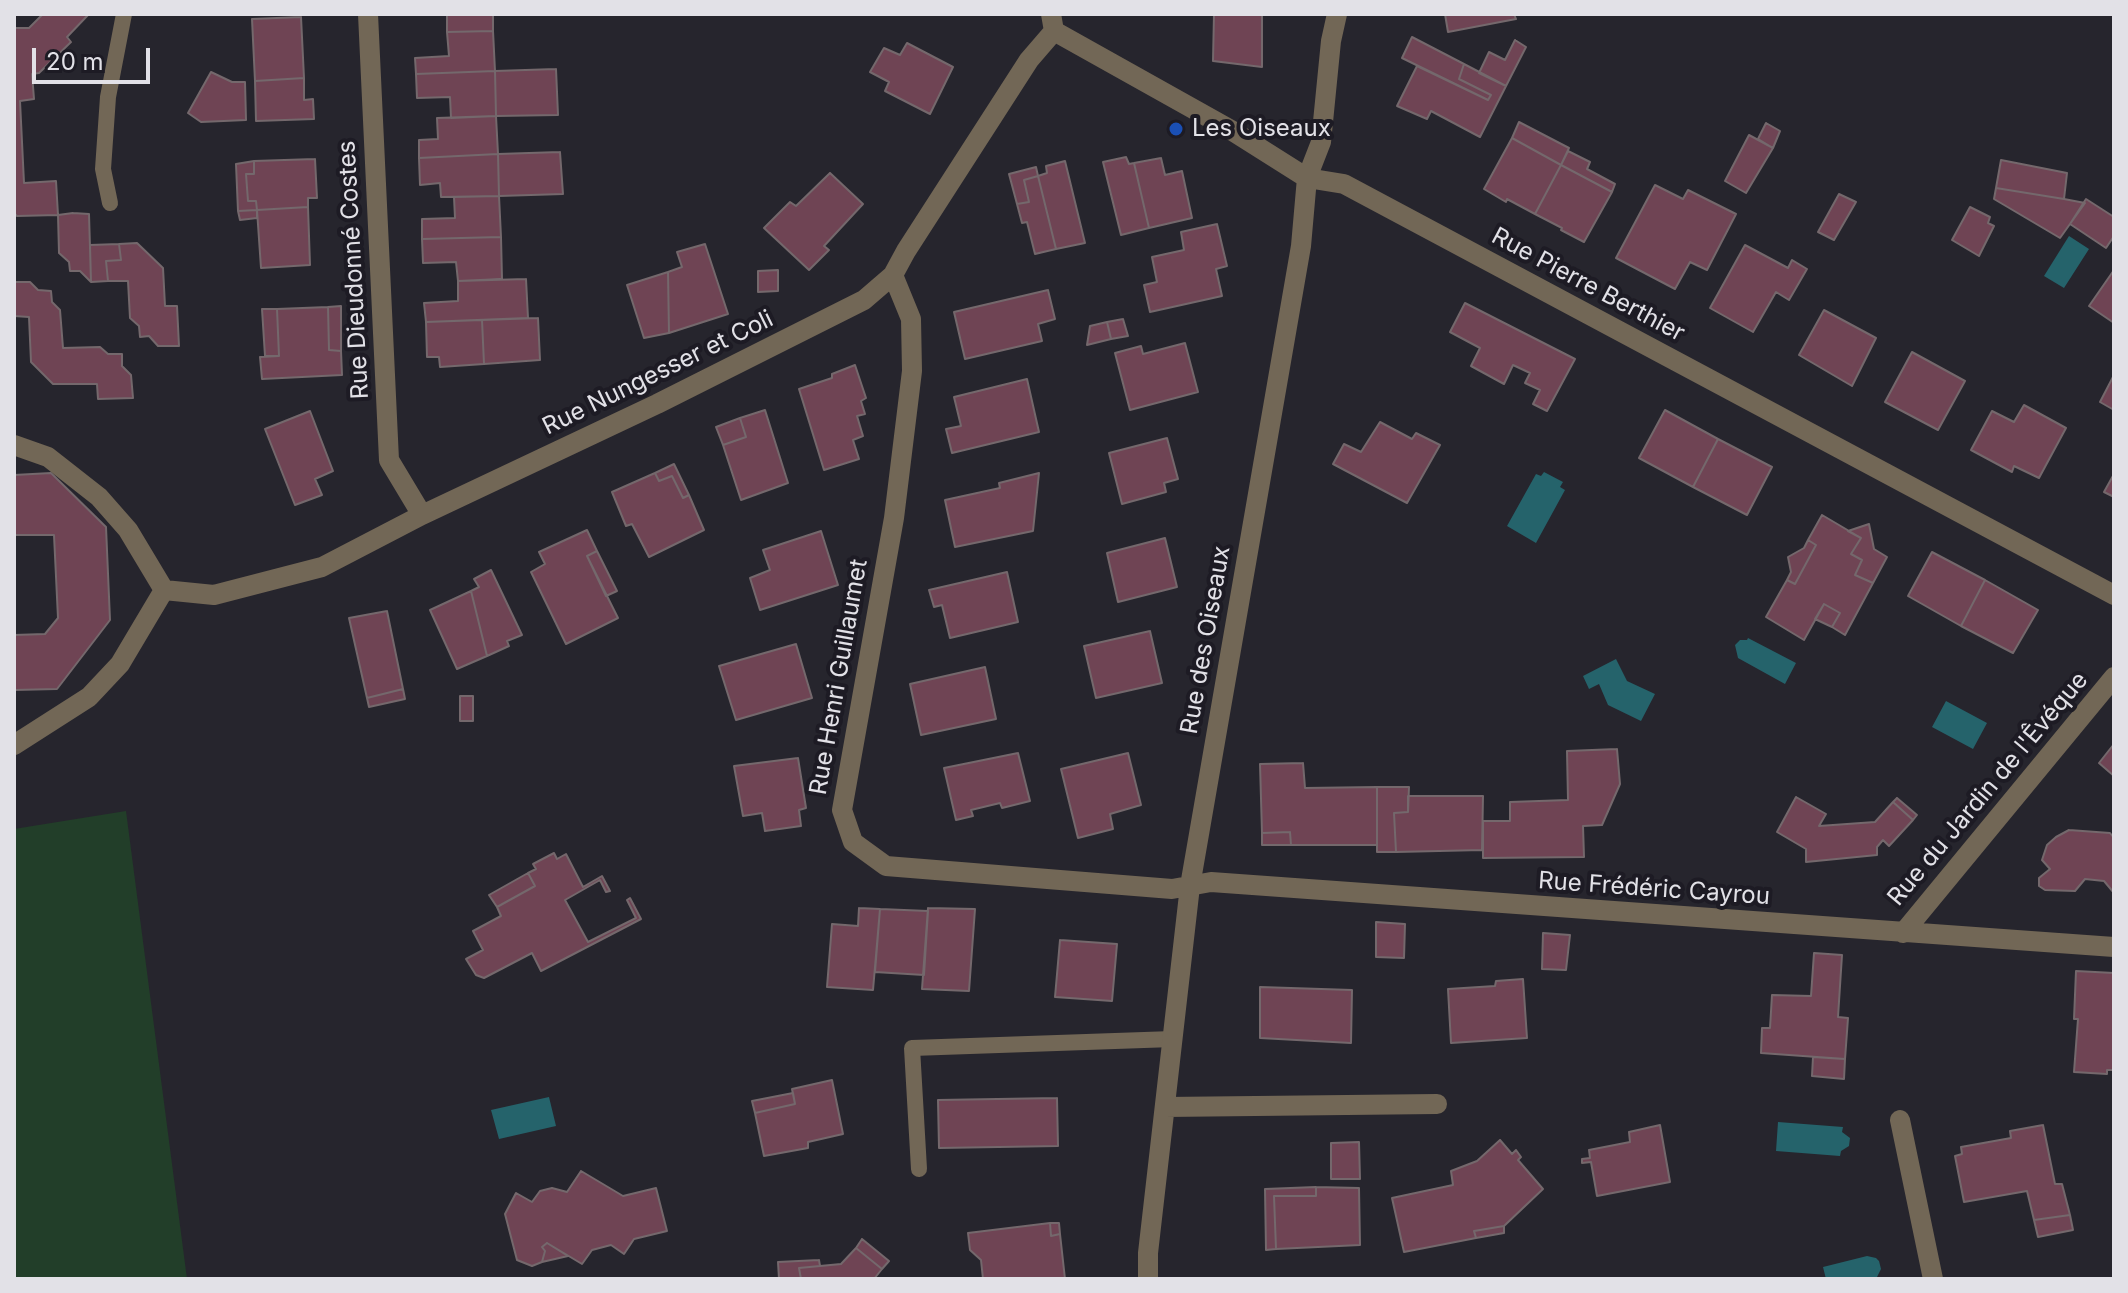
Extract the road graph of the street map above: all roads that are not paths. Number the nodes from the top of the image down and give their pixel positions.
1 (124, 14) edge
2 (368, 14) edge
3 (1337, 14) edge
4 (1053, 22) edge
5 (1307, 178) junction
6 (110, 203) dead end
7 (893, 275) junction
8 (14, 445) edge
9 (422, 515) junction
10 (164, 590) junction
11 (2114, 595) edge
12 (2114, 677) edge
13 (14, 745) edge
14 (1190, 886) junction
15 (1903, 933) junction
16 (2114, 947) edge
17 (1173, 1039) junction
18 (1437, 1104) dead end
19 (1165, 1107) junction
20 (1900, 1120) dead end
21 (919, 1169) dead end
22 (1148, 1279) edge
23 (1933, 1279) edge

1 - 6 lane
2 - 9 street, Rue Dieudonné Costes
3 - 5 street, Rue des Oiseaux
4 - 5 street, Rue Pierre Berthier
4 - 7 street, Rue Nungesser et Coli
5 - 11 street, Rue Pierre Berthier
5 - 14 street, Rue des Oiseaux
7 - 9 street, Rue Nungesser et Coli
7 - 14 street, Rue Henri Guillaumet
8 - 10 street
9 - 10 street, Rue Nungesser et Coli
10 - 13 street
12 - 15 street, Rue du Jardin de l'Êvéque
14 - 15 street, Rue Frédéric Cayrou
14 - 17 street, Rue des Oiseaux
15 - 16 street, Rue Frédéric Cayrou
17 - 19 street, Rue des Oiseaux
17 - 21 lane
18 - 19 street
19 - 22 street, Rue des Oiseaux
20 - 23 street

